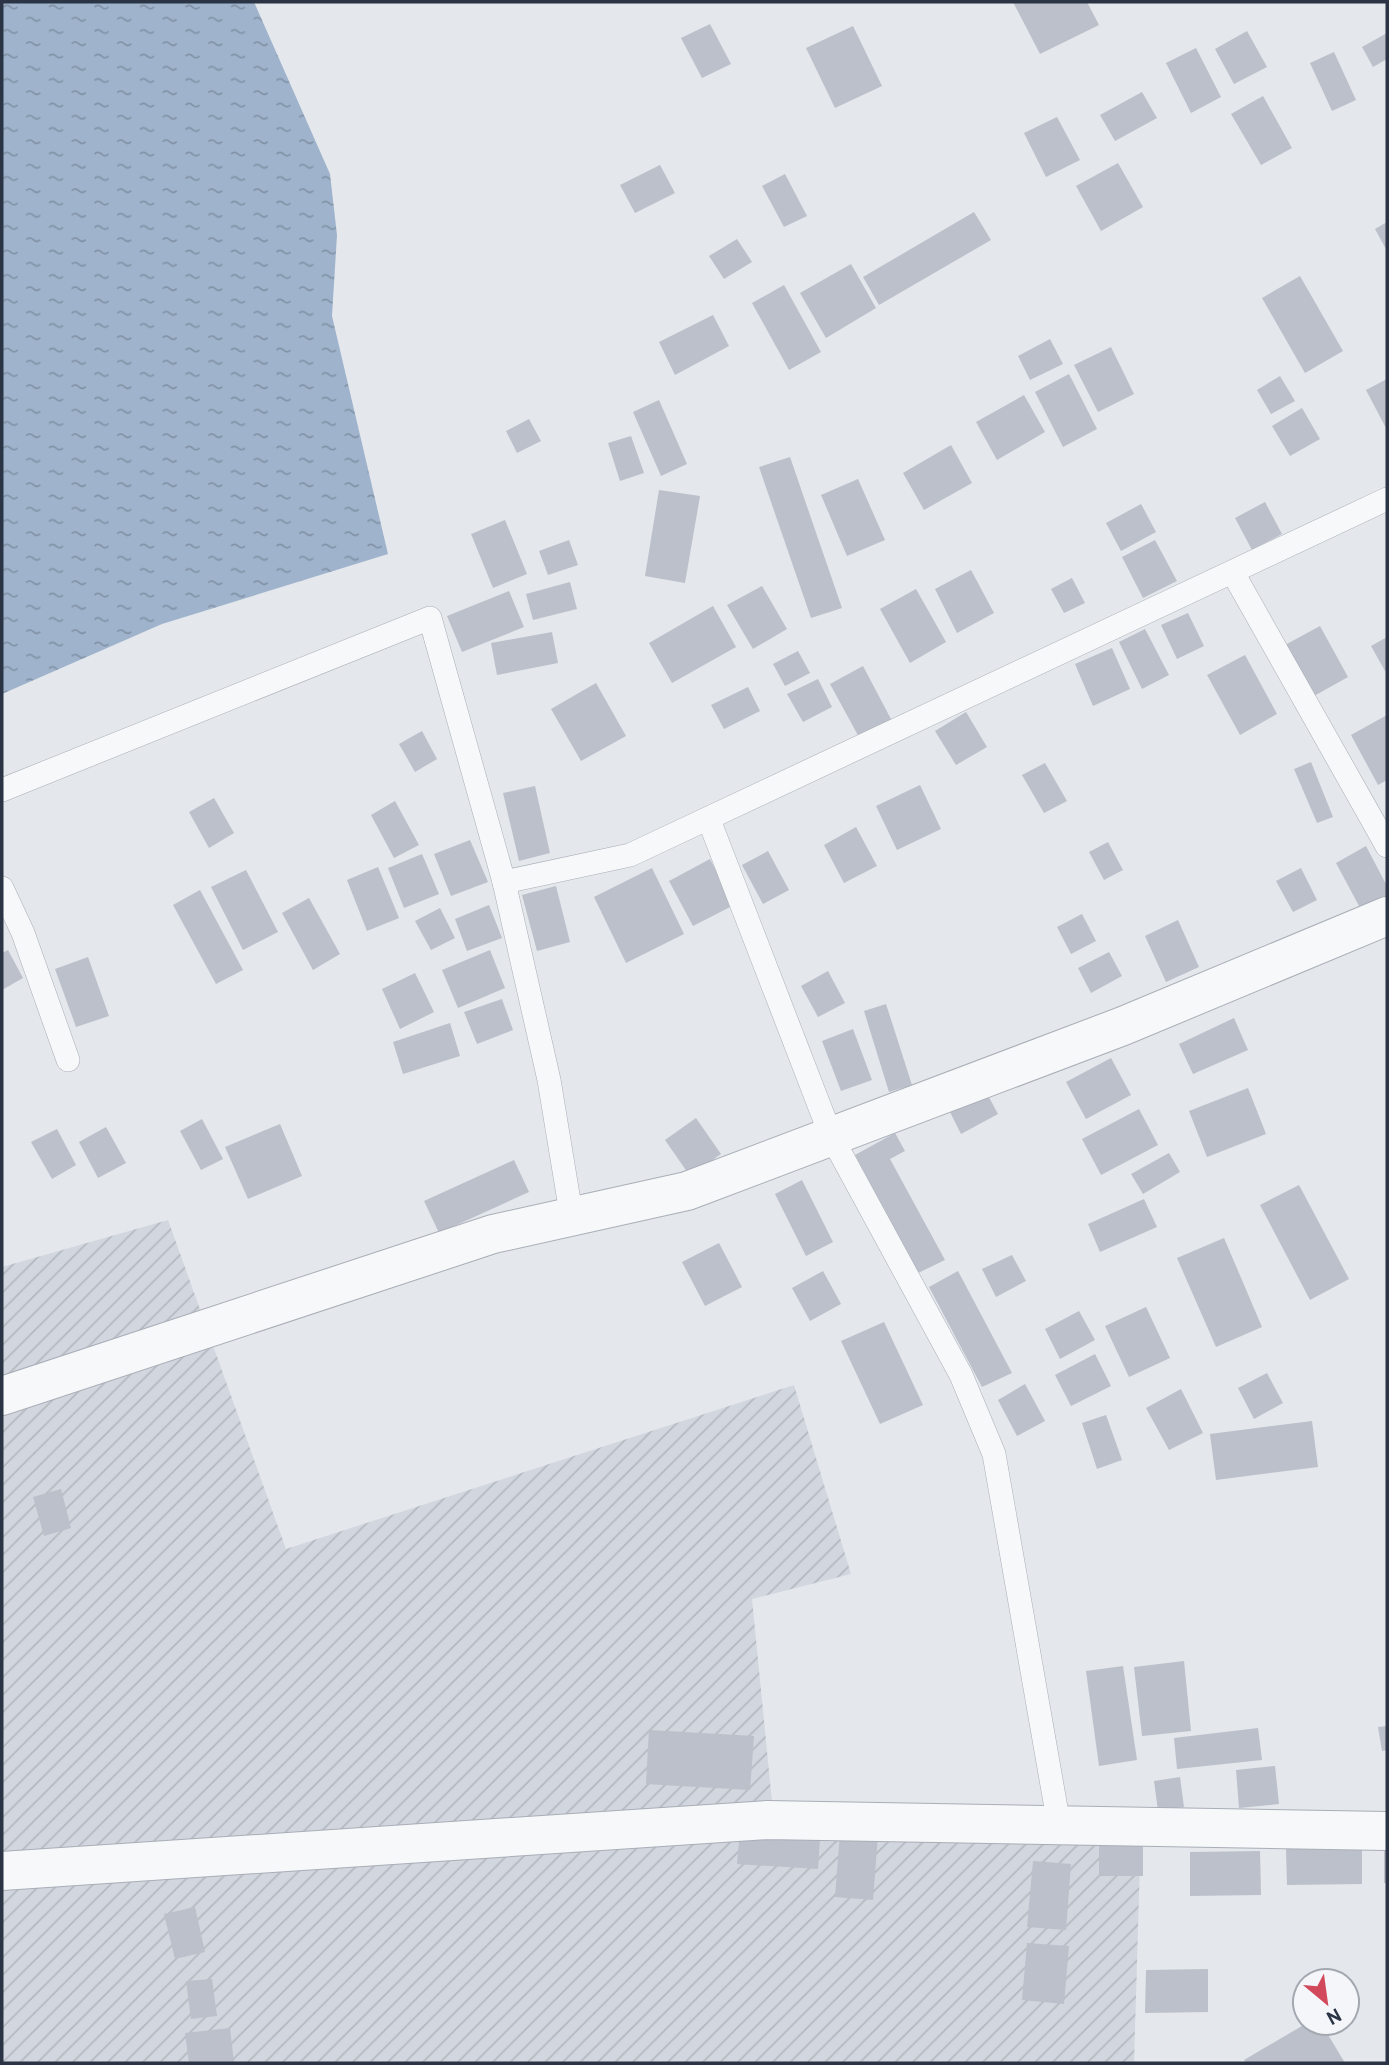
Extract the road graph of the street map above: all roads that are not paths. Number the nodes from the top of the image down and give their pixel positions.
1 (1387, 499) edge
2 (1233, 573) junction
3 (2, 790) edge
4 (709, 820) junction
5 (1387, 846) edge
6 (504, 882) junction
7 (2, 888) edge
8 (1387, 916) edge
9 (68, 1060) dead end
10 (831, 1136) junction
11 (572, 1219) junction
12 (2, 1396) edge
13 (1059, 1825) junction
14 (1387, 1831) edge
15 (2, 1871) edge

1 - 2 lane
2 - 4 lane
2 - 5 lane
3 - 6 lane
4 - 6 lane
4 - 10 lane
6 - 11 lane
7 - 9 lane
8 - 10 street
10 - 11 street
10 - 13 lane
11 - 12 street
13 - 14 street
13 - 15 street

